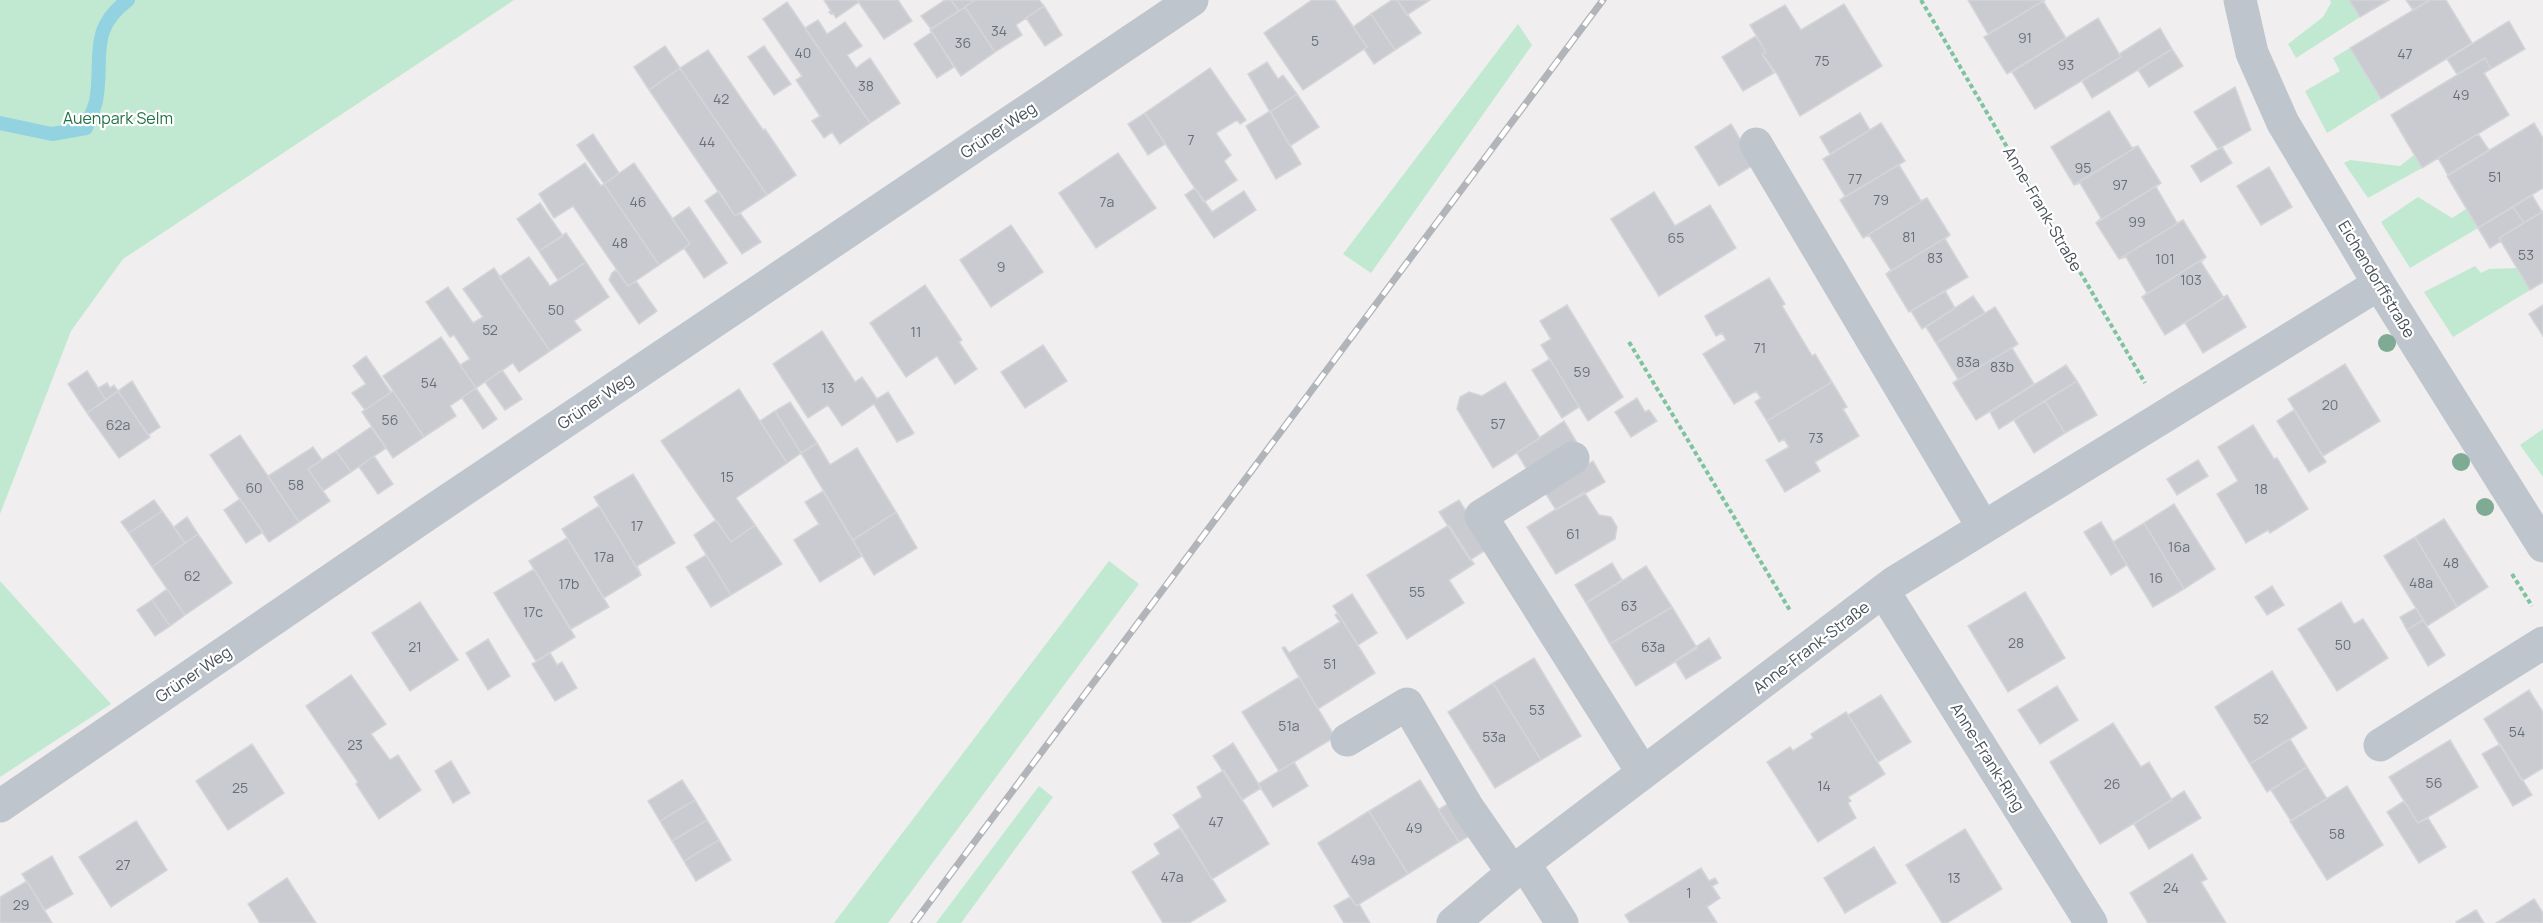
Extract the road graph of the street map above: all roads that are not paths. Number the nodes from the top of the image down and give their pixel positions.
1 (1192, 0) edge
2 (2240, 0) edge
3 (1756, 144) dead end
4 (2379, 284) junction
5 (1573, 458) dead end
6 (1983, 527) junction
7 (2543, 546) edge
8 (1884, 592) junction
9 (2543, 643) edge
10 (1347, 740) dead end
11 (2380, 745) dead end
12 (1644, 773) junction
13 (0, 806) edge
14 (1519, 868) junction
15 (1453, 923) edge
16 (1562, 923) edge
17 (2091, 923) edge

1 - 13 street, Grüner Weg
2 - 4 street, Eichendorffstraße
3 - 6 street
4 - 6 street, Anne-Frank-Straße
4 - 7 street, Eichendorffstraße
5 - 12 street
6 - 8 street, Anne-Frank-Straße
8 - 12 street, Anne-Frank-Straße
8 - 17 street, Anne-Frank-Ring
9 - 11 street
10 - 14 street
12 - 14 street, Anne-Frank-Straße
14 - 15 street, Anne-Frank-Straße
14 - 16 street

